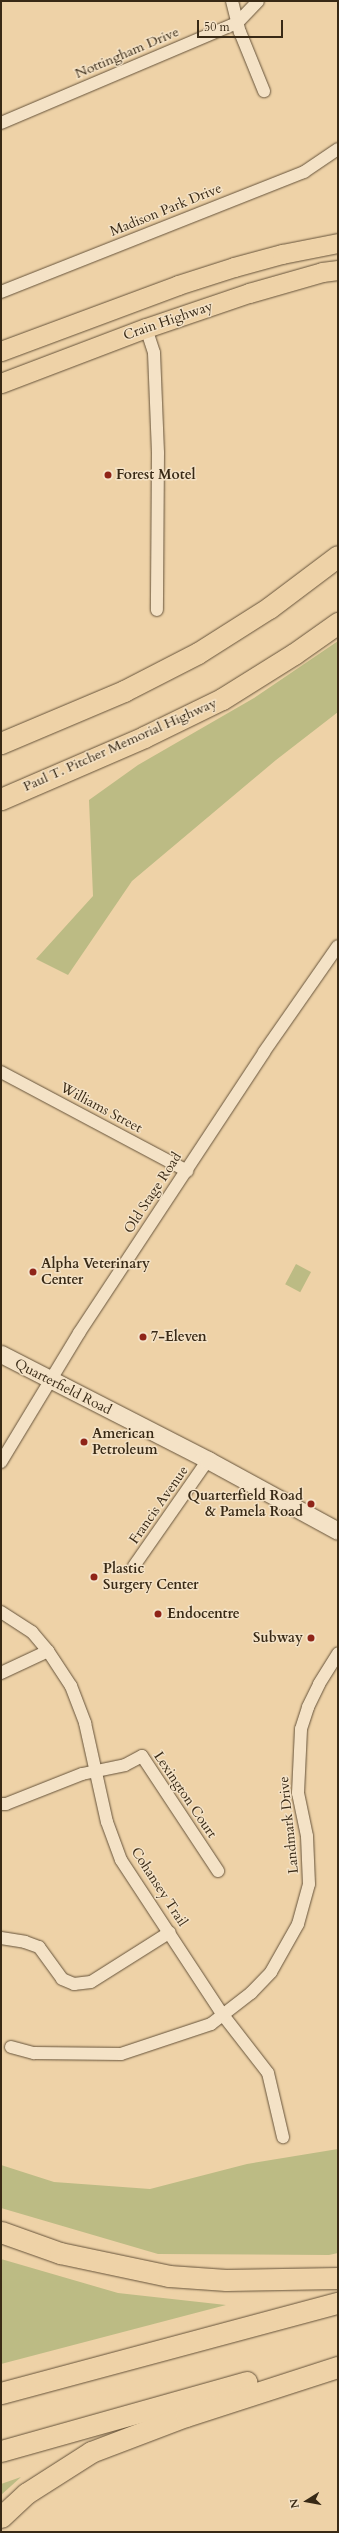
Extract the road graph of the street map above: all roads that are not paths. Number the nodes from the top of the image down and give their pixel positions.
1 (232, 1) edge
2 (258, 1) edge
3 (237, 23) junction
4 (264, 91) dead end
5 (1, 123) edge
6 (338, 149) edge
7 (338, 244) edge
8 (338, 270) edge
9 (1, 292) edge
10 (146, 328) junction
11 (1, 351) edge
12 (1, 383) edge
13 (338, 556) edge
14 (157, 610) dead end
15 (338, 623) edge
16 (1, 742) edge
17 (1, 801) edge
18 (338, 946) edge
19 (1, 1072) edge
20 (186, 1170) junction
21 (1, 1354) edge
22 (50, 1381) junction
23 (208, 1460) junction
24 (1, 1462) edge
25 (338, 1531) edge
26 (134, 1566) dead end
27 (1, 1612) edge
28 (48, 1651) junction
29 (338, 1654) edge
30 (1, 1673) edge
31 (94, 1772) junction
32 (1, 1804) edge
33 (218, 1871) dead end
34 (170, 1932) junction
35 (1, 1938) edge
36 (223, 2015) junction
37 (10, 2047) dead end
38 (284, 2137) dead end
39 (1, 2232) edge
40 (338, 2278) edge
41 (338, 2303) edge
42 (338, 2356) edge
43 (338, 2367) edge
44 (1, 2393) edge
45 (1, 2452) edge
46 (1, 2517) edge

1 - 3 street
2 - 3 street, Nottingham Drive
3 - 4 street
3 - 5 street, Nottingham Drive
6 - 9 street, Madison Park Drive
7 - 11 main road, Crain Highway
8 - 10 main road, Crain Highway
10 - 12 main road, Crain Highway
10 - 14 street
13 - 16 highway
15 - 17 highway, Paul T. Pitcher Memorial Highway
18 - 20 street, Old Stage Road
19 - 20 street, Williams Street
20 - 22 street, Old Stage Road
21 - 22 main road, Quarterfield Road
22 - 23 main road, Quarterfield Road
22 - 24 street, Old Stage Road
23 - 25 main road, Quarterfield Road
23 - 26 street, Francis Avenue
27 - 28 street, Cohansey Trail
28 - 30 street
28 - 31 street, Cohansey Trail
29 - 36 street, Landmark Drive
31 - 32 street
31 - 33 street, Lexington Court
31 - 34 street, Cohansey Trail
34 - 35 street
34 - 36 street, Cohansey Trail
36 - 37 street, Landmark Drive
36 - 38 street, Cohansey Trail
39 - 40 highway
41 - 44 highway
42 - 45 highway
43 - 46 highway

